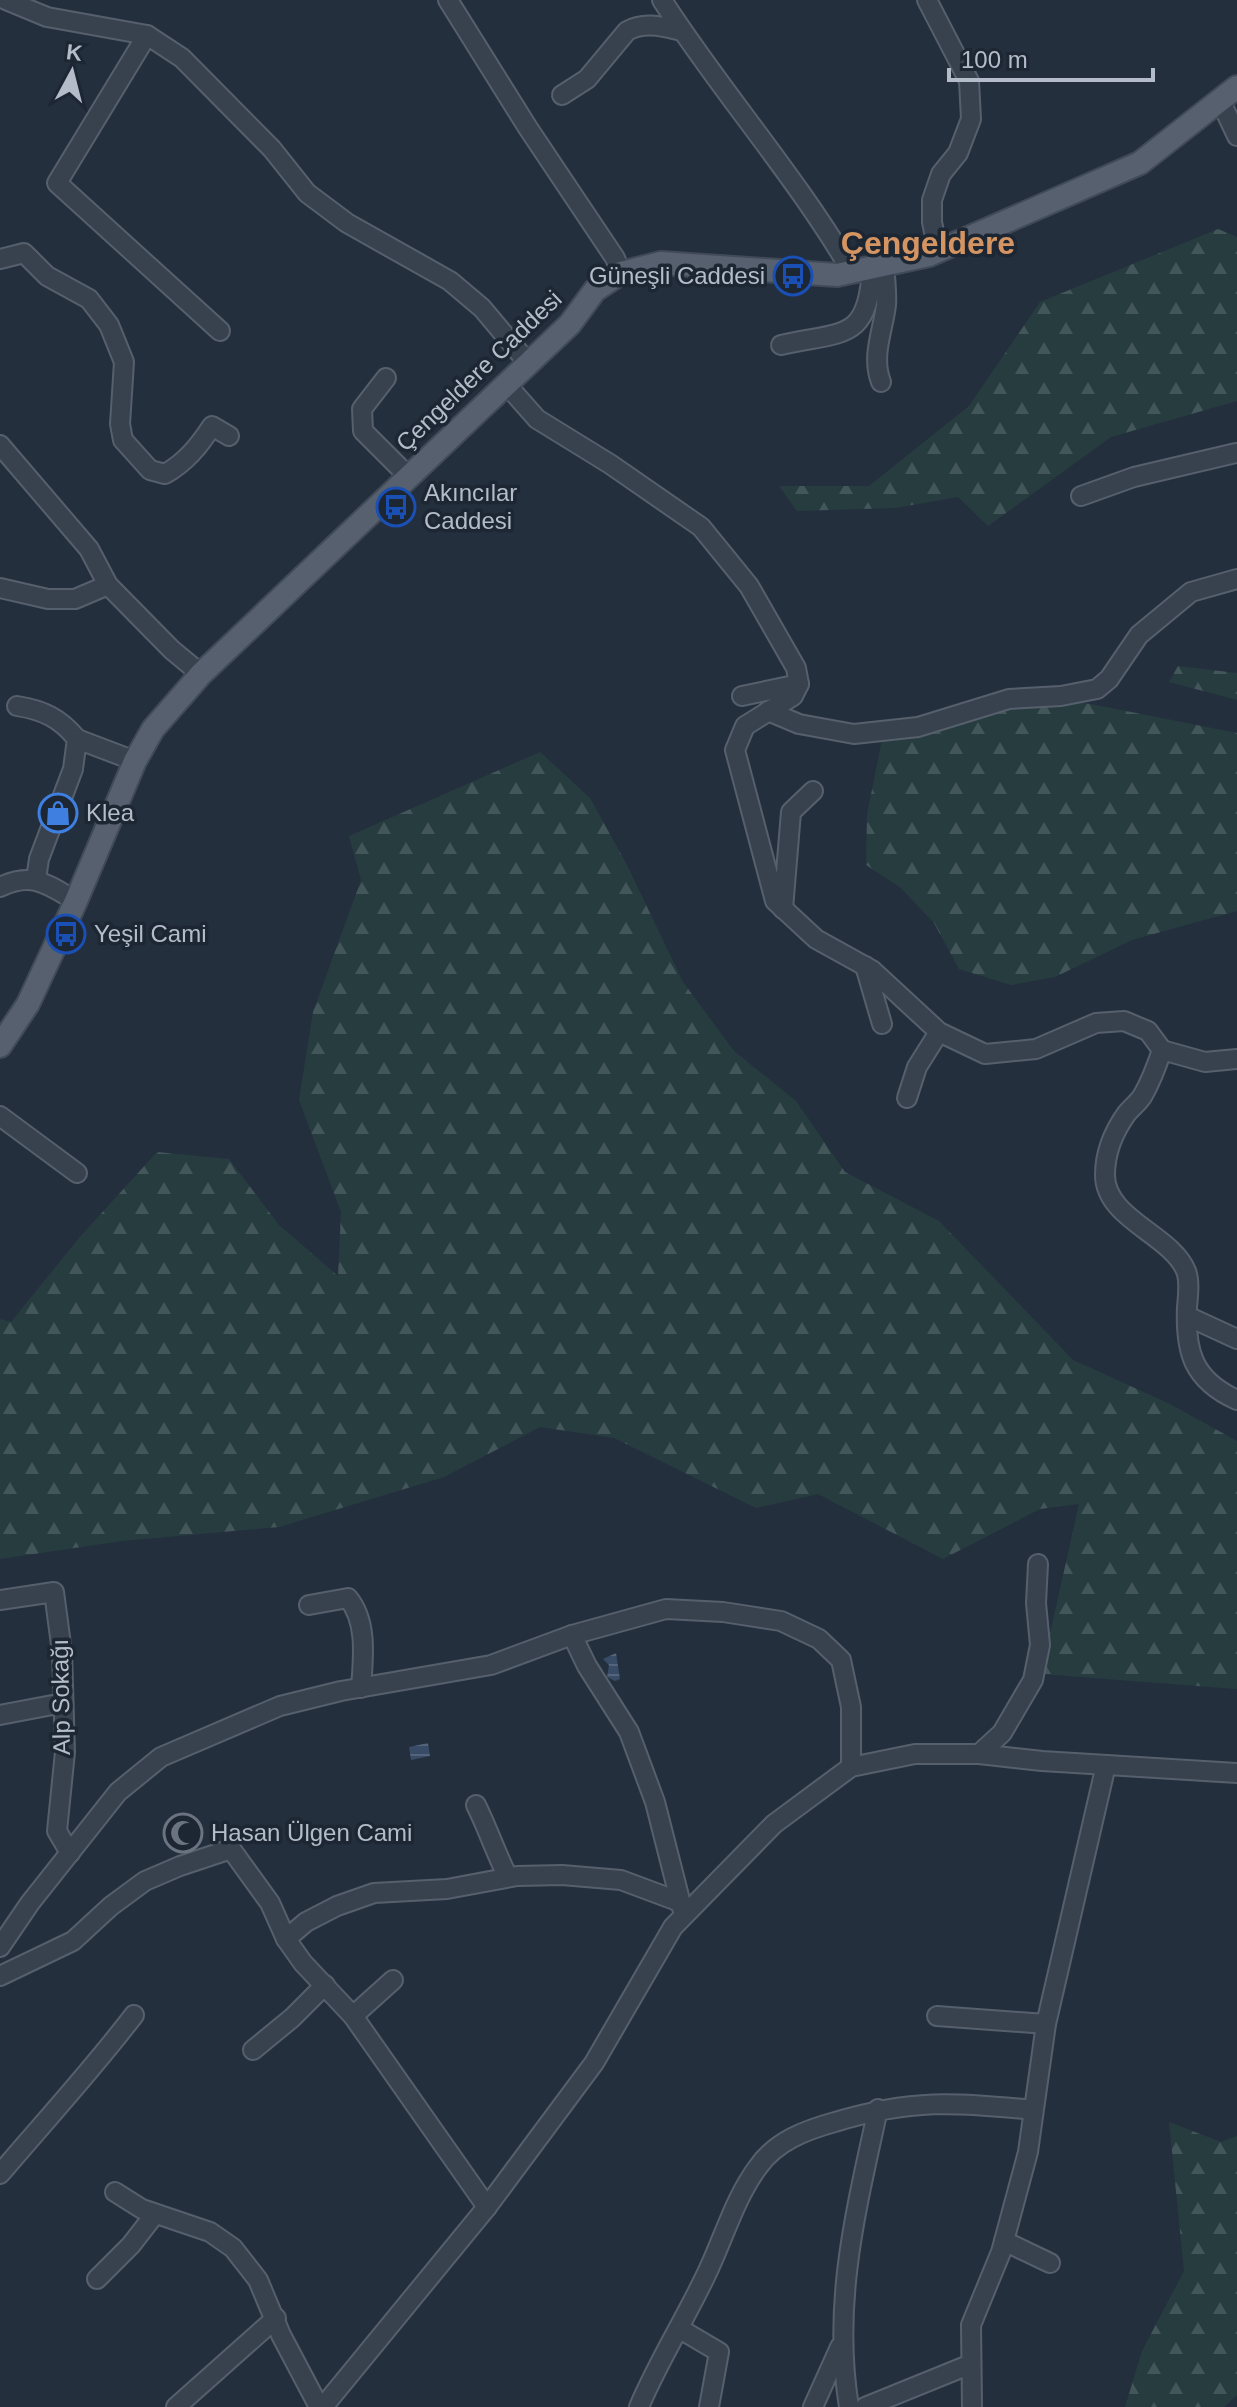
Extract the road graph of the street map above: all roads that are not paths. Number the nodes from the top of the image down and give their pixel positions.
1 (6, 0) edge
2 (448, 0) edge
3 (662, 0) edge
4 (927, 0) edge
5 (682, 31) junction
6 (147, 35) junction
7 (1229, 93) edge
8 (562, 95) dead end
9 (1237, 136) edge
10 (938, 251) junction
11 (0, 259) edge
12 (869, 268) junction
13 (621, 273) junction
14 (220, 331) dead end
15 (781, 345) dead end
16 (528, 363) junction
17 (386, 378) dead end
18 (881, 382) dead end
19 (506, 384) junction
20 (229, 436) dead end
21 (0, 445) edge
22 (1237, 453) edge
23 (408, 476) junction
24 (1081, 496) dead end
25 (1237, 579) edge
26 (108, 585) junction
27 (0, 588) edge
28 (201, 674) junction
29 (799, 684) junction
30 (742, 696) dead end
31 (17, 706) dead end
32 (768, 711) junction
33 (77, 739) junction
34 (135, 761) junction
35 (813, 791) dead end
36 (36, 879) junction
37 (0, 887) edge
38 (76, 901) junction
39 (783, 909) junction
40 (865, 966) junction
41 (882, 1024) dead end
42 (939, 1032) junction
43 (0, 1046) edge
44 (1162, 1050) junction
45 (1237, 1059) edge
46 (907, 1098) dead end
47 (0, 1116) edge
48 (77, 1173) dead end
49 (1187, 1316) junction
50 (1237, 1339) edge
51 (1237, 1400) edge
52 (1038, 1564) dead end
53 (0, 1600) edge
54 (309, 1605) dead end
55 (572, 1635) junction
56 (361, 1688) junction
57 (63, 1703) junction
58 (0, 1715) edge
59 (979, 1754) junction
60 (1106, 1765) junction
61 (851, 1767) junction
62 (1237, 1773) edge
63 (476, 1805) dead end
64 (70, 1853) junction
65 (508, 1877) junction
66 (682, 1909) junction
67 (6, 1921) edge
68 (286, 1939) junction
69 (0, 1947) edge
70 (0, 1976) edge
71 (393, 1980) dead end
72 (325, 1985) junction
73 (134, 2015) dead end
74 (353, 2016) junction
75 (937, 2016) dead end
76 (1046, 2024) junction
77 (253, 2050) dead end
78 (878, 2109) junction
79 (1033, 2110) junction
80 (0, 2174) edge
81 (115, 2192) dead end
82 (487, 2207) junction
83 (155, 2214) junction
84 (1004, 2241) junction
85 (1050, 2263) dead end
86 (97, 2279) dead end
87 (276, 2318) junction
88 (680, 2329) junction
89 (844, 2338) junction
90 (971, 2364) junction
91 (176, 2407) edge
92 (321, 2407) edge
93 (639, 2407) edge
94 (709, 2407) edge
95 (813, 2407) edge
96 (849, 2407) edge
97 (865, 2407) edge
98 (972, 2407) edge

1 - 6 street
2 - 13 street
3 - 5 street
4 - 10 street
5 - 8 street
5 - 12 street
6 - 14 street
6 - 16 street
7 - 9 street
7 - 10 main road, Çengeldere Caddesi
10 - 12 main road, Çengeldere Caddesi
11 - 20 street
12 - 13 main road, Çengeldere Caddesi
12 - 15 street
12 - 18 street
13 - 16 main road, Çengeldere Caddesi
16 - 19 main road, Çengeldere Caddesi
17 - 23 street
19 - 23 main road, Çengeldere Caddesi
19 - 29 street
21 - 26 street
22 - 24 street
23 - 28 main road, Çengeldere Caddesi
25 - 32 street
26 - 27 street
26 - 28 street
28 - 34 main road, Çengeldere Caddesi
29 - 30 street
29 - 32 street
31 - 33 street
32 - 39 street
33 - 34 street
33 - 36 street
34 - 38 main road, Çengeldere Caddesi
35 - 39 street
36 - 37 street
36 - 38 street
38 - 43 main road, Çengeldere Caddesi
39 - 40 street
40 - 41 street
40 - 42 street
42 - 44 street
42 - 46 street
44 - 45 street
44 - 49 street
47 - 48 street
49 - 50 street
49 - 51 street
52 - 59 street
53 - 57 street, Alp Sokağı
54 - 56 street
55 - 56 street
55 - 61 street
55 - 66 street
56 - 64 street
57 - 58 street
57 - 64 street, Alp Sokağı
59 - 60 street
59 - 61 street
60 - 62 street
60 - 76 street
61 - 66 street
63 - 65 street
64 - 67 street
65 - 66 street
65 - 68 street
66 - 82 street
67 - 69 street
68 - 70 street
68 - 72 street
71 - 74 street
72 - 74 street
72 - 77 street
73 - 80 street
74 - 82 street
75 - 76 street
76 - 79 street
78 - 79 street
78 - 88 street
78 - 89 street
79 - 84 street
81 - 83 street
82 - 92 street
83 - 86 street
83 - 87 street
84 - 85 street
84 - 90 street
87 - 91 street
87 - 92 street
88 - 93 street
88 - 94 street
89 - 95 street
89 - 96 street
90 - 97 street
90 - 98 street

